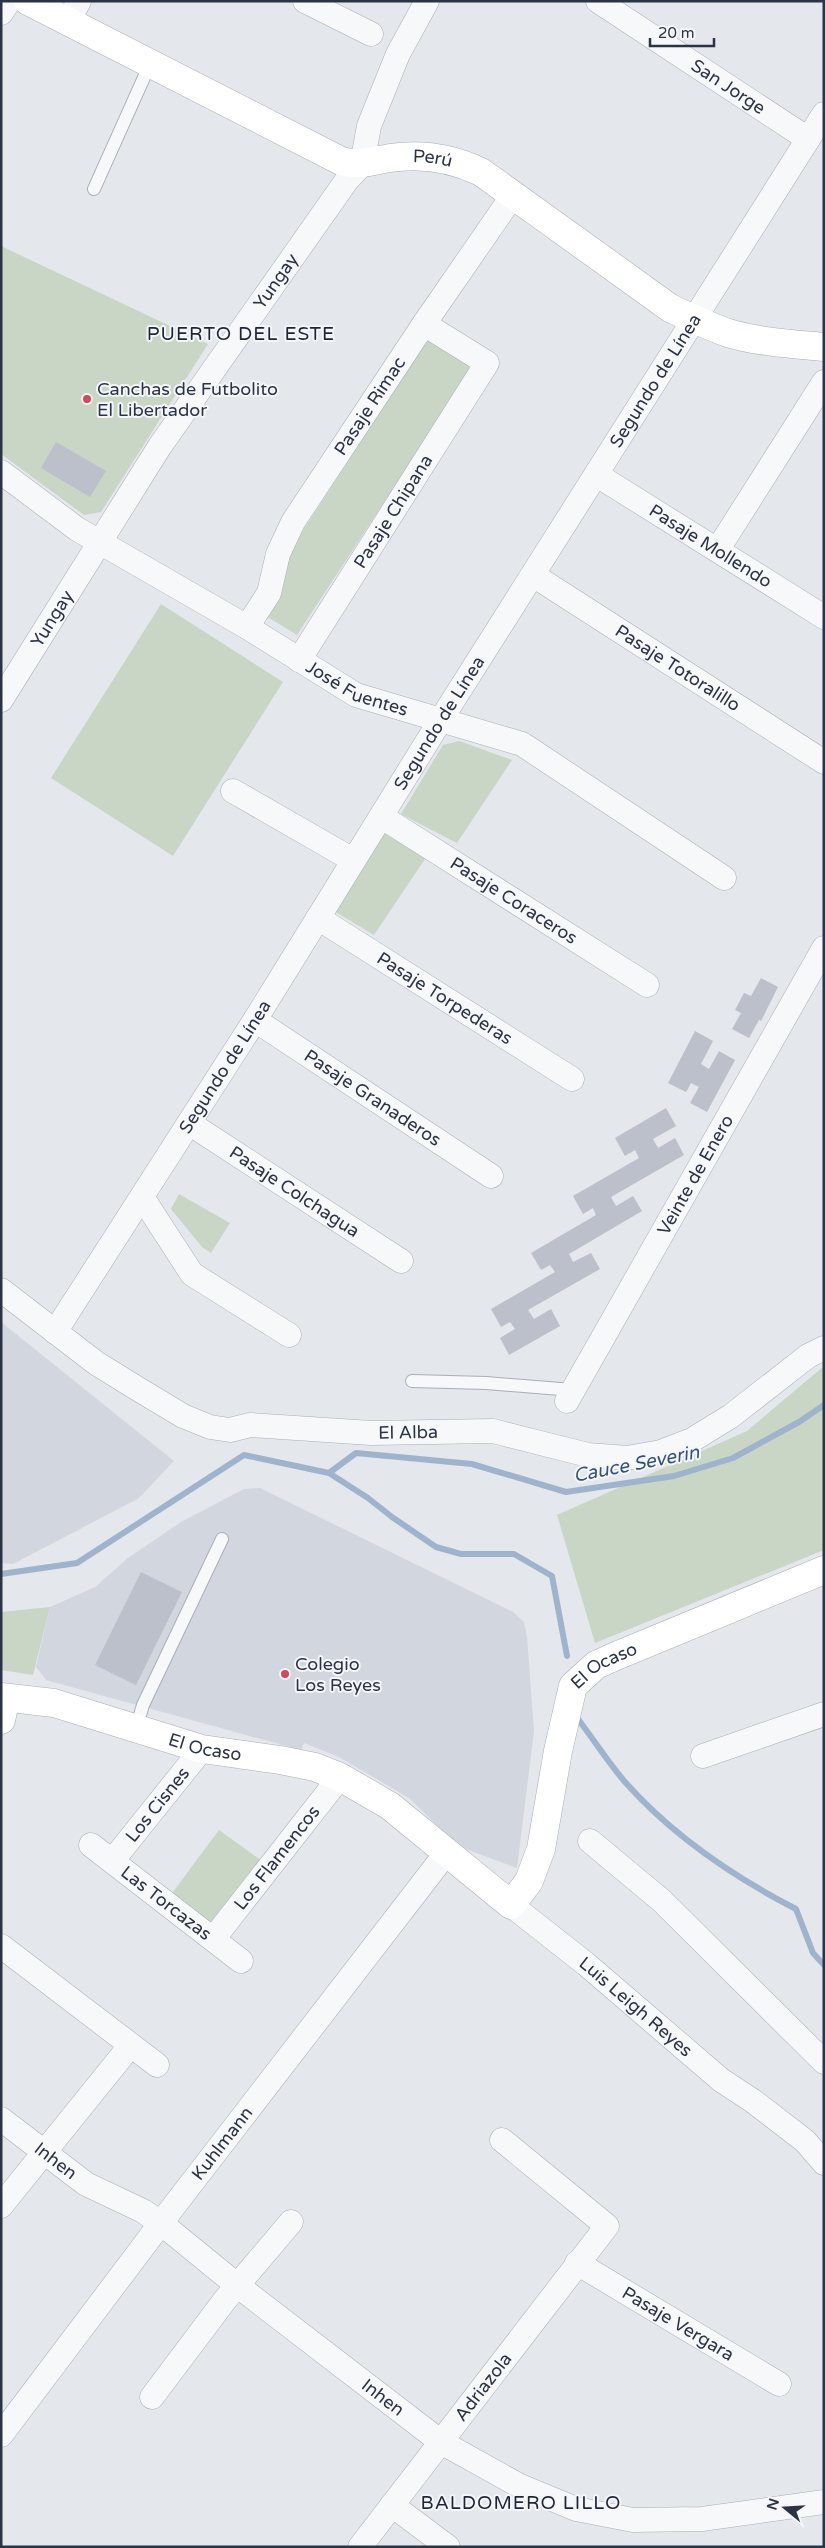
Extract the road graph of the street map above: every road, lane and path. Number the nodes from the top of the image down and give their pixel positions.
1 (8, 1) edge
2 (28, 1) edge
3 (305, 1) edge
4 (427, 1) edge
5 (598, 1) edge
6 (74, 12) edge
7 (1, 13) edge
8 (371, 34) dead end
9 (150, 64) junction
10 (824, 114) edge
11 (808, 139) junction
12 (362, 164) junction
13 (94, 189) dead end
14 (513, 195) junction
15 (692, 319) junction
16 (424, 324) junction
17 (824, 347) edge
18 (824, 382) edge
19 (1, 472) edge
20 (596, 475) junction
21 (102, 542) junction
22 (718, 549) junction
23 (532, 576) junction
24 (824, 617) edge
25 (247, 627) junction
26 (300, 660) junction
27 (4, 690) edge
28 (440, 721) junction
29 (824, 762) edge
30 (233, 791) dead end
31 (382, 816) junction
32 (353, 860) junction
33 (724, 878) dead end
34 (318, 918) junction
35 (824, 948) edge
36 (647, 985) dead end
37 (255, 1020) junction
38 (572, 1079) dead end
39 (189, 1123) junction
40 (491, 1176) dead end
41 (142, 1197) junction
42 (401, 1261) dead end
43 (1, 1290) edge
44 (54, 1332) junction
45 (289, 1335) dead end
46 (824, 1348) edge
47 (412, 1382) dead end
48 (570, 1396) joint
49 (222, 1539) dead end
50 (824, 1570) edge
51 (3, 1705) edge
52 (824, 1714) edge
53 (136, 1729) junction
54 (202, 1749) junction
55 (703, 1756) dead end
56 (340, 1776) junction
57 (590, 1841) dead end
58 (91, 1845) dead end
59 (447, 1852) junction
60 (113, 1860) junction
61 (511, 1905) junction
62 (214, 1938) junction
63 (1, 1946) edge
64 (241, 1961) dead end
65 (130, 2046) junction
66 (824, 2062) edge
67 (157, 2065) dead end
68 (1, 2119) edge
69 (502, 2140) dead end
70 (44, 2154) junction
71 (824, 2163) edge
72 (1, 2206) edge
73 (291, 2222) dead end
74 (162, 2224) junction
75 (578, 2263) junction
76 (238, 2286) junction
77 (779, 2384) dead end
78 (152, 2397) dead end
79 (1, 2436) edge
80 (441, 2442) junction
81 (824, 2502) edge
82 (392, 2505) junction
83 (360, 2547) edge
84 (448, 2547) edge

1 - 7 street
2 - 6 street, Perú
3 - 8 street
4 - 12 street
5 - 11 street, San Jorge
6 - 9 street, Perú
9 - 12 street, Perú
9 - 13 lane
10 - 11 street, Segundo de Línea
11 - 15 street, Segundo de Línea
12 - 14 street, Perú
12 - 21 street, Yungay
14 - 15 street, Perú
14 - 16 street, Pasaje Rimac
15 - 17 street, Perú
15 - 20 street, Segundo de Línea
16 - 25 street, Pasaje Rimac
16 - 26 street, Pasaje Chipana
18 - 22 street
19 - 21 street, José Fuentes
20 - 22 street, Pasaje Mollendo
20 - 23 street, Segundo de Línea
21 - 25 street, José Fuentes
21 - 27 street, Yungay
22 - 24 street, Pasaje Mollendo
23 - 28 street, Segundo de Línea
23 - 29 street, Pasaje Totoralillo
25 - 26 street, José Fuentes
26 - 28 street, José Fuentes
28 - 31 street, Segundo de Línea
28 - 33 street, José Fuentes
30 - 32 street
31 - 32 street, Segundo de Línea
31 - 36 street, Pasaje Coraceros
32 - 34 street, Segundo de Línea
34 - 37 street, Segundo de Línea
34 - 38 street, Pasaje Torpederas
35 - 48 street, Veinte de Enero
37 - 39 street, Segundo de Línea
37 - 40 street, Pasaje Granaderos
39 - 41 street, Segundo de Línea
39 - 42 street, Pasaje Colchagua
41 - 44 street, Segundo de Línea
41 - 45 street
43 - 44 street, El Alba
44 - 46 street, El Alba
47 - 48 lane
49 - 53 lane
50 - 61 street, El Ocaso
51 - 53 street, El Ocaso
52 - 55 street
53 - 54 street, El Ocaso
54 - 56 street, El Ocaso
54 - 60 street, Los Cisnes
56 - 59 street, El Ocaso
56 - 62 street, Los Flamencos
57 - 66 street
58 - 60 street, Las Torcazas
59 - 61 street, Luis Leigh Reyes
59 - 74 street, Kuhlmann
60 - 62 street, Las Torcazas
61 - 71 street, Luis Leigh Reyes
62 - 64 street, Las Torcazas
63 - 65 street
65 - 67 street
65 - 70 street
68 - 70 street, Inhen
69 - 75 street, Adriazola
70 - 72 street
70 - 74 street, Inhen
73 - 76 street
74 - 76 street, Inhen
74 - 79 street, Kuhlmann
75 - 77 street, Pasaje Vergara
75 - 80 street, Adriazola
76 - 78 street
76 - 80 street, Inhen
80 - 81 street, Inhen
80 - 82 street, Adriazola
82 - 83 street, Adriazola
82 - 84 street

